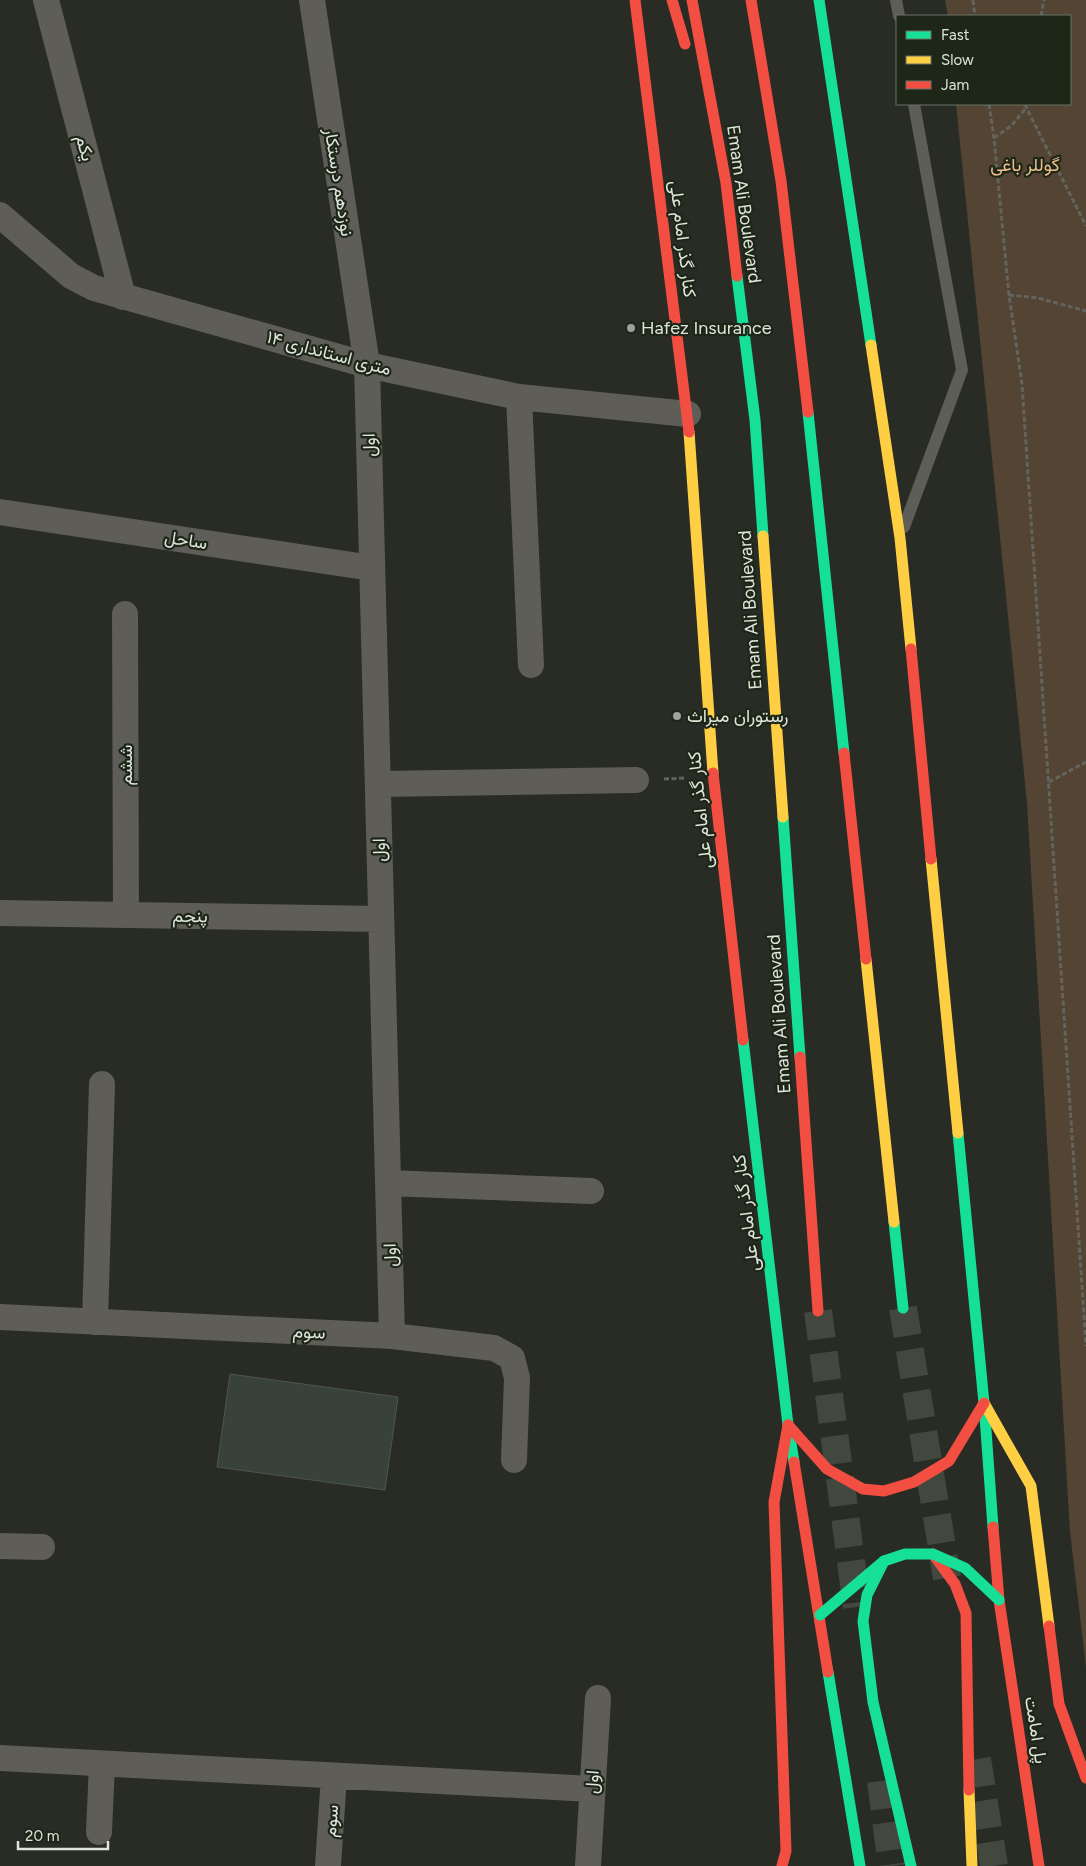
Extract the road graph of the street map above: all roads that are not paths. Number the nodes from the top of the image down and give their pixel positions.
1 (46, 0) edge
2 (312, 0) edge
3 (635, 0) edge
4 (672, 0) edge
5 (692, 0) edge
6 (751, 0) edge
7 (819, 0) edge
8 (896, 0) edge
9 (898, 15) edge
10 (688, 55) dead end
11 (694, 73) dead end
12 (914, 105) edge
13 (726, 183) junction
14 (0, 215) edge
15 (123, 297) junction
16 (367, 365) junction
17 (519, 397) junction
18 (688, 414) junction
19 (0, 512) edge
20 (900, 538) junction
21 (372, 568) junction
22 (125, 614) dead end
23 (531, 665) dead end
24 (636, 780) road end
25 (378, 784) junction
26 (0, 913) edge
27 (126, 915) junction
28 (381, 919) junction
29 (102, 1084) dead end
30 (388, 1183) junction
31 (590, 1191) dead end
32 (903, 1308) tunnel mouth
33 (818, 1311) tunnel mouth
34 (0, 1317) edge
35 (95, 1322) junction
36 (392, 1336) junction
37 (984, 1403) junction
38 (788, 1424) junction
39 (514, 1460) dead end
40 (0, 1546) edge
41 (42, 1547) dead end
42 (933, 1554) junction
43 (884, 1561) junction
44 (999, 1600) junction
45 (820, 1615) junction
46 (598, 1698) dead end
47 (0, 1758) edge
48 (102, 1764) junction
49 (334, 1776) junction
50 (1086, 1778) edge
51 (592, 1790) junction
52 (99, 1832) dead end
53 (328, 1866) edge
54 (588, 1866) edge
55 (782, 1866) edge
56 (860, 1866) edge
57 (911, 1866) edge
58 (972, 1866) edge
59 (1039, 1866) edge

1 - 15 street, یکم
2 - 16 street, نوزدهم درستکار
3 - 18 main road, کنار گذر امام علی
4 - 10 main road
5 - 13 main road, Emam Ali Boulevard
6 - 32 main road
7 - 20 main road
8 - 9 lane
11 - 13 main road
12 - 20 lane
13 - 33 main road, Emam Ali Boulevard
14 - 15 street, ۱۴ متری استانداری
15 - 16 street, ۱۴ متری استانداری
16 - 17 street, ۱۴ متری استانداری
16 - 21 street, اول
17 - 18 street, ۱۴ متری استانداری
17 - 23 street
18 - 38 main road, کنار گذر امام علی
19 - 21 street, ساحل
20 - 37 main road
21 - 25 street, اول
22 - 27 street, ششم
24 - 25 street
25 - 28 street, اول
26 - 27 street, پنجم
27 - 28 street, پنجم
28 - 30 street, اول
29 - 35 street
30 - 31 street
30 - 36 street, اول
34 - 35 street, سوم
35 - 36 street, سوم
36 - 39 street, سوم
37 - 38 main road, bridge
37 - 44 main road
37 - 50 main road
38 - 45 main road, کنار گذر امام علی
38 - 55 main road
40 - 41 street
42 - 43 main road, bridge
42 - 44 main road, bridge
42 - 58 main road
43 - 45 main road, bridge
43 - 57 main road
44 - 59 main road, پل امامت
45 - 56 main road
46 - 51 street, اول
47 - 48 street
48 - 49 street
48 - 52 street
49 - 51 street
49 - 53 street, سوم
51 - 54 street, اول

